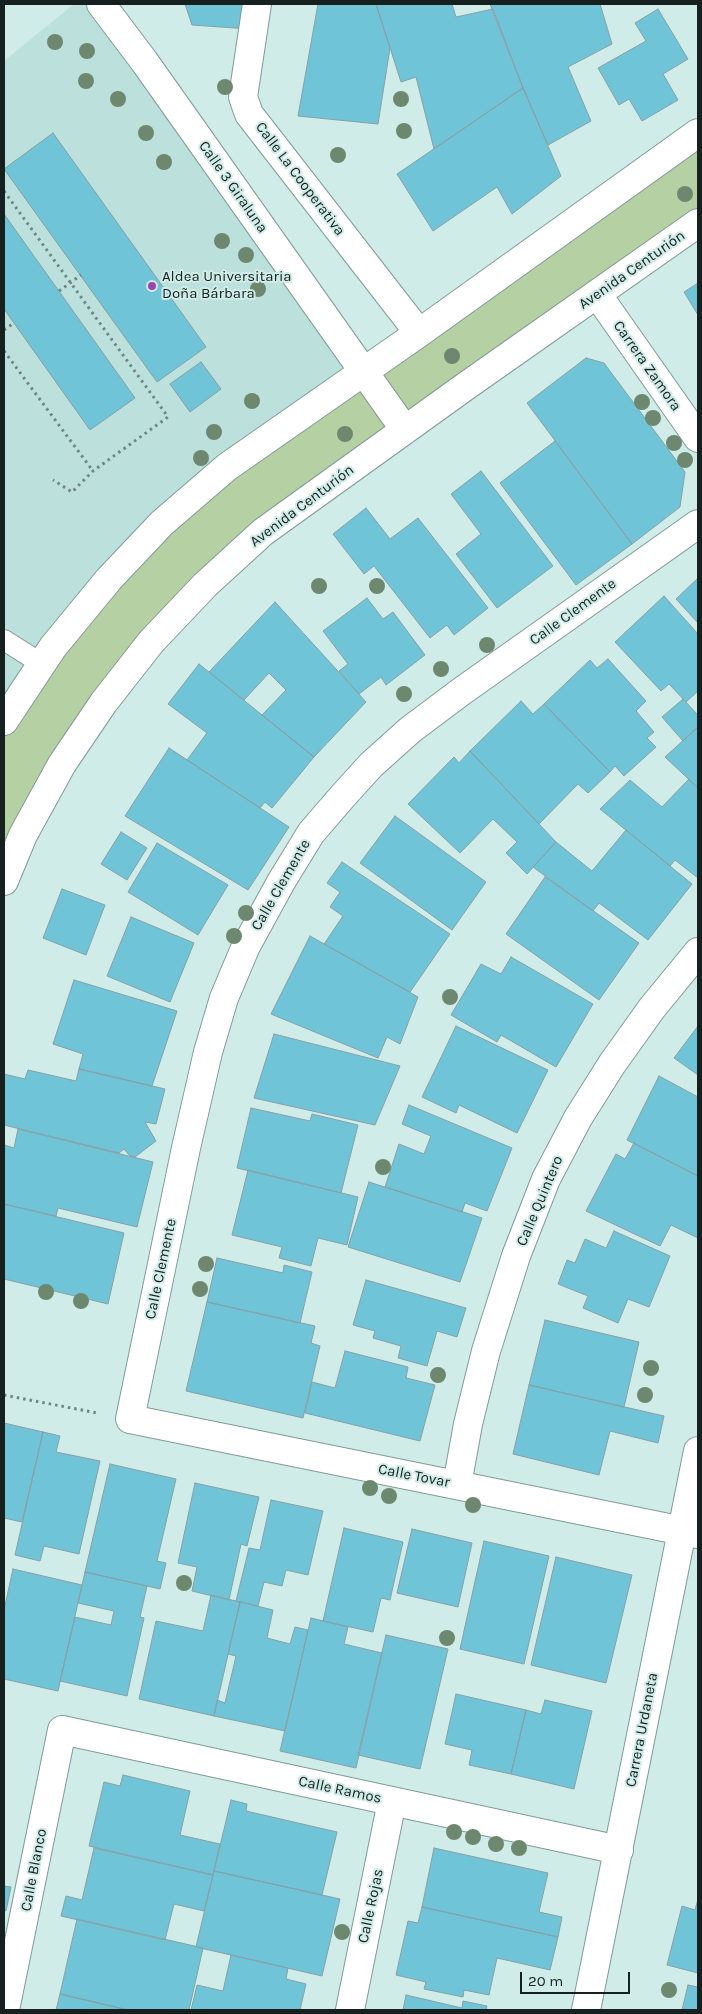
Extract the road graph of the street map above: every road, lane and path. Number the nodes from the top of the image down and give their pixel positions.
1 (101, 4) edge
2 (257, 4) edge
3 (698, 133) edge
4 (4, 191) edge
5 (698, 223) edge
6 (81, 275) dead end
7 (70, 282) junction
8 (59, 291) dead end
9 (597, 294) junction
10 (14, 323) dead end
11 (4, 330) edge
12 (418, 333) junction
13 (4, 351) edge
14 (363, 371) junction
15 (405, 430) junction
16 (698, 438) edge
17 (93, 471) junction
18 (53, 480) dead end
19 (698, 524) edge
20 (4, 640) edge
21 (42, 664) junction
22 (4, 721) edge
23 (4, 881) edge
24 (698, 952) edge
25 (4, 1395) edge
26 (130, 1419) junction
27 (698, 1450) edge
28 (457, 1485) junction
29 (690, 1533) edge
30 (62, 1730) joint
31 (392, 1801) junction
32 (619, 1850) junction
33 (5, 2010) edge
34 (350, 2010) edge
35 (586, 2010) edge

1 - 14 street, Calle 3 Giraluna
2 - 12 street, Calle La Cooperativa
3 - 12 street
4 - 7 path
5 - 9 street, Avenida Centurión
6 - 7 path
7 - 8 path
7 - 17 path
9 - 15 street, Avenida Centurión
9 - 16 street, Carrera Zamora
10 - 11 path
12 - 14 street
13 - 17 path
14 - 15 street, Calle 3 Giraluna
14 - 21 street
15 - 23 street, Avenida Centurión
17 - 18 path
19 - 26 street, Calle Clemente
20 - 21 lane
21 - 22 street
24 - 28 street, Calle Quintero
25 - 26 path
26 - 28 street, Calle Tovar
27 - 29 street, Carrera Urdaneta
28 - 29 street, Calle Tovar
29 - 32 street, Carrera Urdaneta
30 - 31 street, Calle Ramos
30 - 33 street, Calle Blanco
31 - 32 street, Calle Ramos
31 - 34 street, Calle Rojas
32 - 35 street, Carrera Urdaneta

